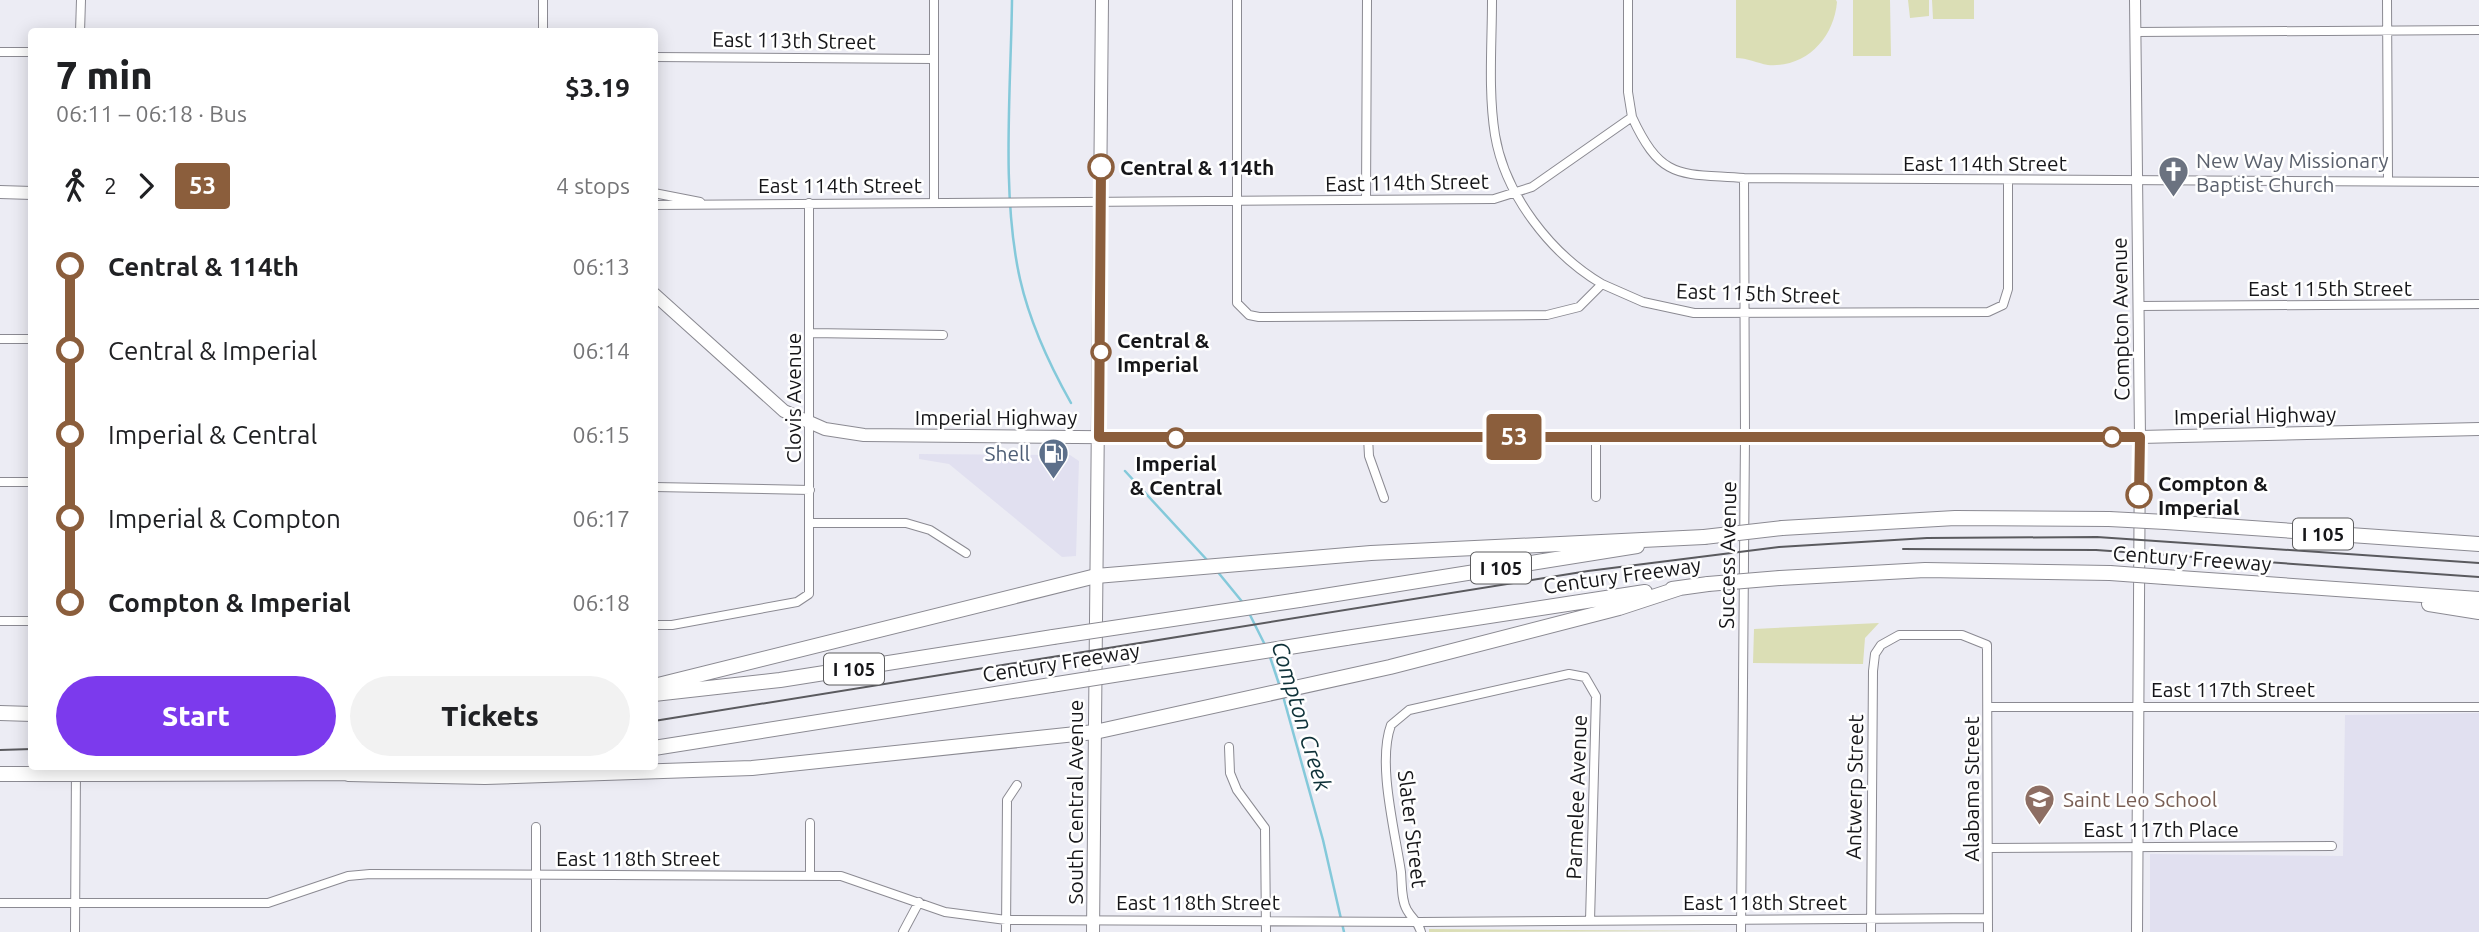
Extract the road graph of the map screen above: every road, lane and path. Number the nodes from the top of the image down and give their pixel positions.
1 (80, 0) edge
2 (543, 0) edge
3 (934, 0) edge
4 (1102, 0) edge
5 (1237, 0) edge
6 (1367, 0) edge
7 (1492, 0) edge
8 (1628, 0) edge
9 (2135, 0) edge
10 (2387, 0) edge
11 (80, 28) edge
12 (543, 28) edge
13 (2386, 30) junction
14 (2479, 30) edge
15 (2136, 32) junction
16 (0, 52) edge
17 (28, 52) edge
18 (658, 57) edge
19 (934, 59) junction
20 (1632, 117) junction
21 (1744, 178) junction
22 (2008, 180) junction
23 (2388, 180) junction
24 (2137, 181) junction
25 (2479, 182) edge
26 (0, 192) edge
27 (28, 192) edge
28 (658, 194) edge
29 (1517, 194) junction
30 (1237, 200) junction
31 (1366, 200) junction
32 (1101, 201) junction
33 (934, 202) junction
34 (703, 203) junction
35 (808, 203) junction
36 (658, 205) edge
37 (1602, 284) junction
38 (658, 298) edge
39 (2479, 304) edge
40 (2139, 306) junction
41 (1745, 313) junction
42 (810, 333) junction
43 (943, 334) dead end
44 (0, 339) edge
45 (28, 339) edge
46 (811, 425) junction
47 (2479, 429) edge
48 (1745, 436) junction
49 (1099, 437) junction
50 (1368, 437) junction
51 (1596, 437) junction
52 (2140, 437) junction
53 (0, 482) edge
54 (28, 482) edge
55 (658, 487) edge
56 (810, 490) junction
57 (1596, 496) dead end
58 (1384, 498) dead end
59 (810, 523) junction
60 (1704, 537) junction
61 (2479, 544) edge
62 (966, 553) dead end
63 (1096, 576) junction
64 (1680, 588) junction
65 (2338, 589) junction
66 (2479, 599) edge
67 (2479, 612) edge
68 (0, 621) edge
69 (28, 621) edge
70 (658, 625) edge
71 (1987, 645) joint
72 (1585, 677) joint
73 (658, 685) edge
74 (658, 694) edge
75 (1988, 707) junction
76 (2138, 707) junction
77 (2479, 707) edge
78 (0, 713) edge
79 (28, 714) edge
80 (1095, 732) junction
81 (658, 747) edge
82 (1229, 747) dead end
83 (76, 770) edge
84 (417, 770) edge
85 (0, 774) edge
86 (348, 774) junction
87 (1017, 785) dead end
88 (810, 823) dead end
89 (536, 827) dead end
90 (2137, 846) junction
91 (2332, 846) dead end
92 (1990, 848) junction
93 (536, 875) junction
94 (810, 876) junction
95 (75, 902) junction
96 (919, 902) junction
97 (0, 903) edge
98 (1988, 918) junction
99 (1006, 919) junction
100 (1267, 919) junction
101 (1871, 919) junction
102 (1741, 920) junction
103 (1590, 921) junction
104 (1419, 922) junction
105 (1093, 926) edge
106 (75, 932) edge
107 (536, 932) edge
108 (903, 932) edge
109 (1006, 932) edge
110 (1266, 932) edge
111 (1421, 932) edge
112 (1741, 932) edge
113 (1871, 932) edge
114 (1988, 932) edge
115 (2137, 932) edge

1 - 11 street
2 - 12 street
3 - 19 street
4 - 32 main road, South Central Avenue
5 - 30 street
6 - 31 street
7 - 29 street, East 115th Street
8 - 20 street
9 - 15 main road, Compton Avenue
10 - 13 street
13 - 14 street
13 - 15 street
13 - 23 street
15 - 24 main road, Compton Avenue
16 - 17 street
18 - 19 street, East 113th Street
19 - 33 street
20 - 21 street, East 114th Street
20 - 29 street, East 114th Street
21 - 22 street, East 114th Street
21 - 41 street, Success Avenue
22 - 24 street, East 114th Street
22 - 41 street, East 115th Street
23 - 24 street, East 114th Street
23 - 25 street, East 114th Street
24 - 40 main road, Compton Avenue
26 - 27 main road
28 - 34 street, East 114th Street
29 - 31 street, East 114th Street
29 - 37 street, East 115th Street
30 - 31 street, East 114th Street
30 - 32 street, East 114th Street
30 - 37 street
32 - 33 street, East 114th Street
32 - 49 main road, South Central Avenue
33 - 35 street, East 114th Street
34 - 35 street, East 114th Street
34 - 36 street, East 114th Street
35 - 42 street, Clovis Avenue
37 - 41 street, East 115th Street
38 - 46 main road, Imperial Highway
39 - 40 street, East 115th Street
40 - 52 main road, Compton Avenue
41 - 48 street, Success Avenue
42 - 43 street
42 - 46 street, Clovis Avenue
44 - 45 street
46 - 49 main road, Imperial Highway
46 - 56 street, Clovis Avenue
47 - 52 main road, Imperial Highway
48 - 51 main road, Imperial Highway
48 - 52 main road, Imperial Highway
48 - 102 street, Success Avenue
49 - 50 main road, Imperial Highway
49 - 63 main road, South Central Avenue
50 - 51 main road, Imperial Highway
50 - 58 street
51 - 57 street
52 - 76 main road, Compton Avenue
53 - 54 street
55 - 56 street
56 - 59 street, Clovis Avenue
59 - 62 street
59 - 70 street, Clovis Avenue
60 - 61 highway, Century Freeway / I 105, bridge
60 - 63 highway
60 - 74 highway, Century Freeway / I 105, bridge
63 - 73 highway
63 - 80 main road, South Central Avenue
64 - 65 highway, Century Freeway / I 105, bridge
64 - 80 highway
64 - 81 highway, Century Freeway / I 105, bridge
65 - 66 highway, Century Freeway / I 105
65 - 67 highway
68 - 69 street
71 - 75 street, Alabama Street
71 - 101 street, Antwerp Street
72 - 103 street, Parmelee Avenue
72 - 104 street, Slater Street
75 - 76 street, East 117th Street
75 - 92 street, Alabama Street
76 - 77 street, East 117th Street
76 - 90 main road, Compton Avenue
78 - 79 highway
80 - 86 highway
80 - 105 main road, South Central Avenue
82 - 100 street
83 - 95 street
84 - 86 highway
85 - 86 highway, bridge
87 - 99 street
88 - 94 street
89 - 93 street
90 - 91 street, East 117th Place
90 - 92 street, East 117th Place
90 - 115 main road, Compton Avenue
92 - 98 street, Alabama Street
93 - 94 street, East 118th Street
93 - 95 street, East 118th Street
93 - 107 street
94 - 96 street, East 118th Street
95 - 97 street, East 118th Street
95 - 106 street
96 - 99 street, East 118th Street
96 - 108 street
98 - 101 street, East 118th Street
98 - 114 street, Alabama Street
99 - 105 street, East 118th Street
99 - 109 street
100 - 104 street, East 118th Street
100 - 105 street, East 118th Street
100 - 110 street
101 - 102 street, East 118th Street
101 - 113 street, Antwerp Street
102 - 103 street, East 118th Street
102 - 112 street, Success Avenue
103 - 104 street, East 118th Street
104 - 111 street, Slater Street

